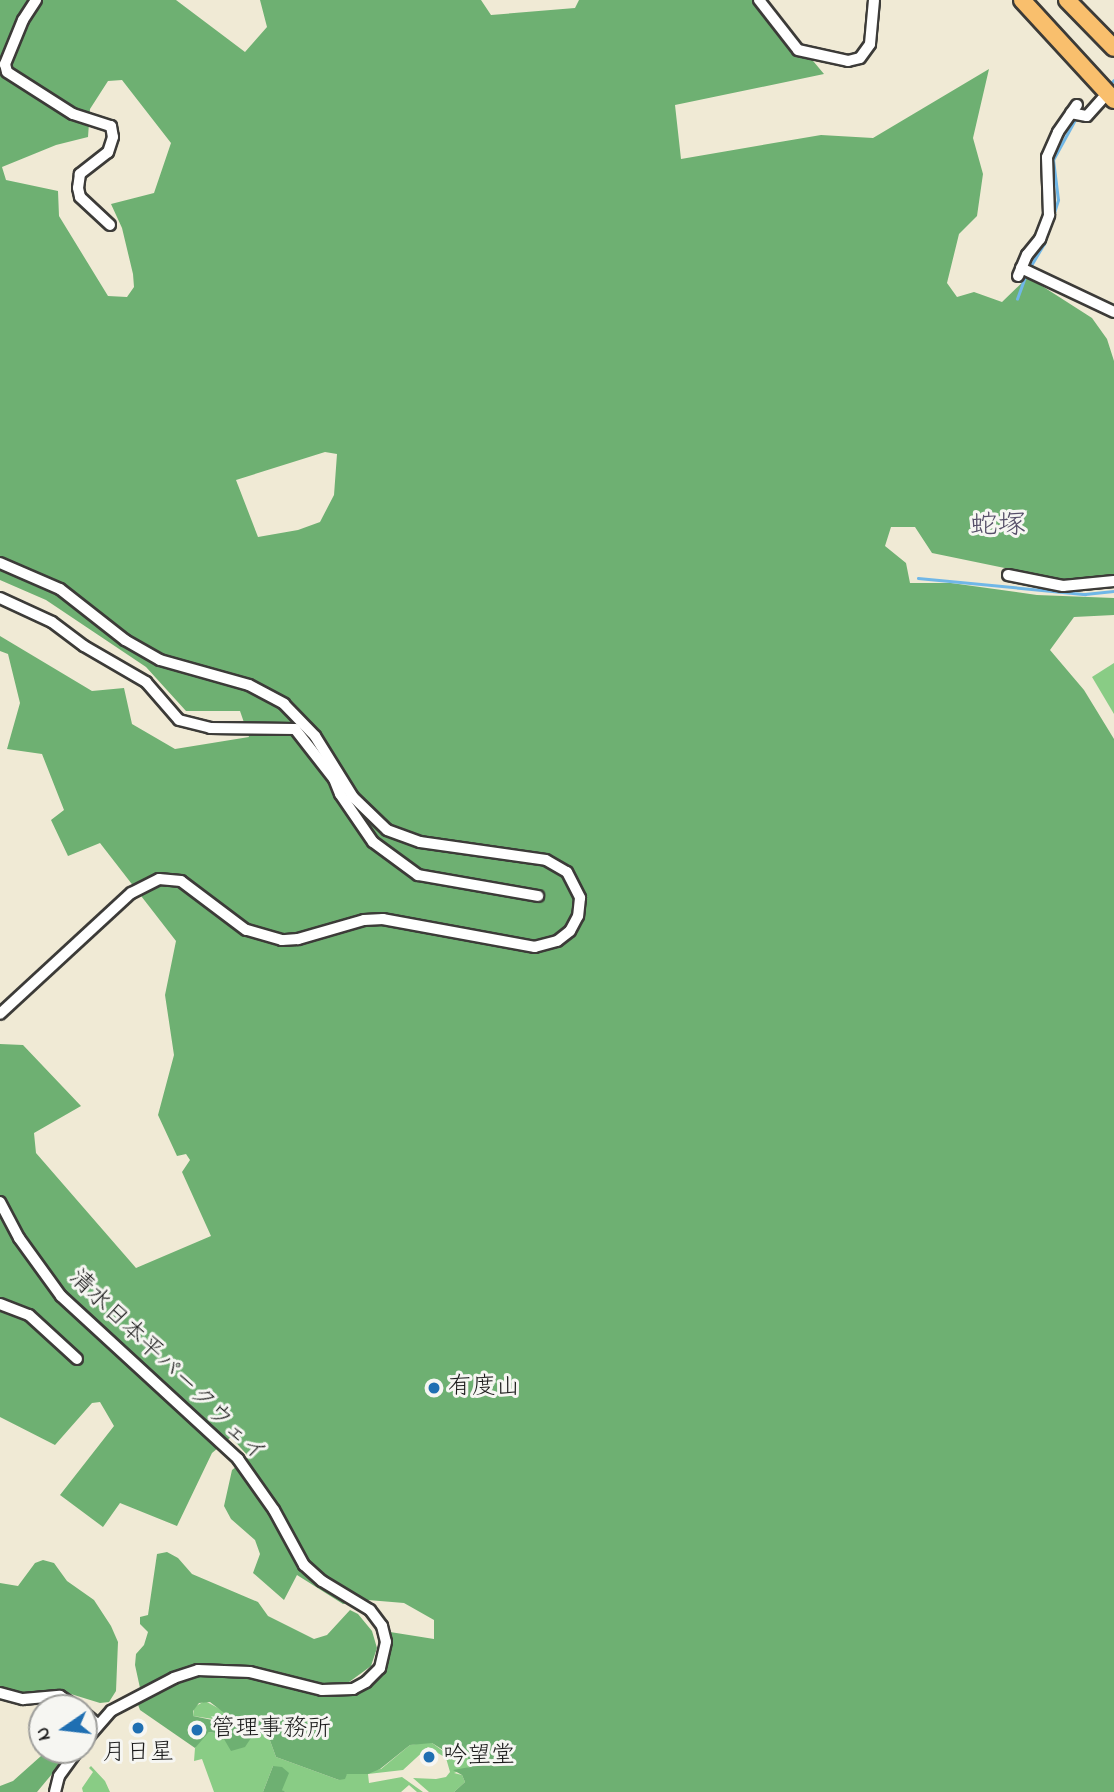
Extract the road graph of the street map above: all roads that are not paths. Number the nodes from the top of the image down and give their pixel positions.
1 (36, 0) edge
2 (759, 0) edge
3 (874, 0) edge
4 (1022, 0) edge
5 (1067, 0) edge
6 (1080, 0) edge
7 (1114, 35) edge
8 (1114, 48) edge
9 (1111, 96) edge
10 (110, 225) dead end
11 (1114, 312) edge
12 (0, 564) edge
13 (1008, 575) dead end
14 (1114, 581) edge
15 (0, 598) edge
16 (538, 895) dead end
17 (0, 1014) edge
18 (0, 1202) edge
19 (0, 1304) edge
20 (77, 1359) dead end
21 (0, 1693) edge
22 (28, 1699) edge
23 (98, 1723) edge
24 (68, 1764) edge
25 (55, 1792) edge

1 - 10 street
2 - 3 street
4 - 9 highway
5 - 8 highway
6 - 7 highway
9 - 11 street
12 - 17 street
13 - 14 street
15 - 16 street
18 - 23 street, 清水日本平パークウェイ
19 - 20 street
21 - 22 street
24 - 25 street

